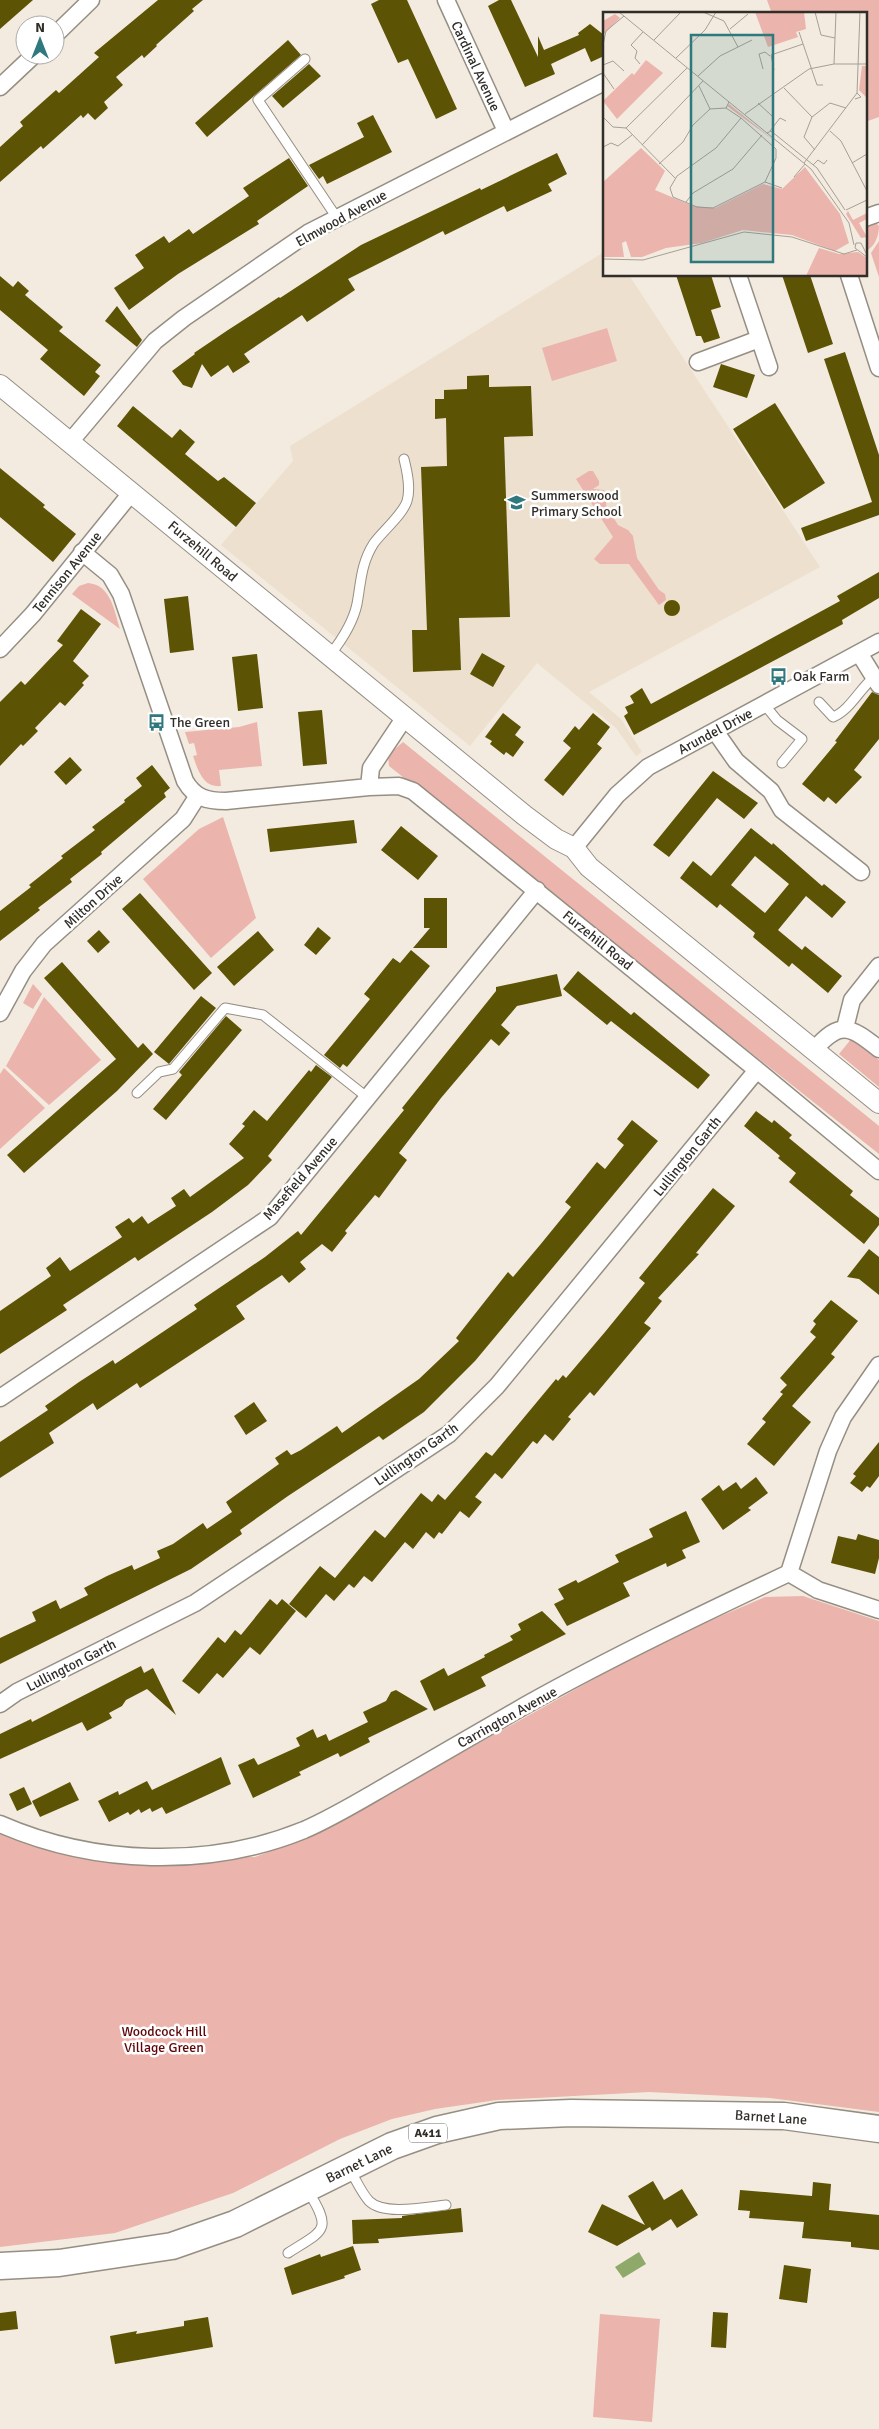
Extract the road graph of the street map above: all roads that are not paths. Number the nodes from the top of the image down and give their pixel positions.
1 (92, 0) edge
2 (446, 0) edge
3 (65, 26) edge
4 (305, 58) dead end
5 (24, 65) edge
6 (603, 82) edge
7 (0, 88) edge
8 (506, 131) junction
9 (879, 213) edge
10 (336, 218) junction
11 (866, 218) edge
12 (738, 276) edge
13 (849, 276) edge
14 (759, 339) junction
15 (698, 362) dead end
16 (769, 367) dead end
17 (879, 368) edge
18 (0, 385) edge
19 (70, 442) junction
20 (404, 459) dead end
21 (132, 492) junction
22 (82, 552) junction
23 (879, 642) edge
24 (0, 649) edge
25 (859, 653) junction
26 (330, 655) junction
27 (876, 682) edge
28 (819, 702) dead end
29 (764, 704) junction
30 (405, 717) junction
31 (715, 731) junction
32 (782, 763) dead end
33 (369, 787) junction
34 (197, 796) junction
35 (574, 848) junction
36 (861, 872) dead end
37 (537, 890) junction
38 (879, 966) edge
39 (0, 1013) edge
40 (845, 1028) junction
41 (879, 1049) edge
42 (814, 1050) junction
43 (757, 1070) junction
44 (138, 1093) dead end
45 (368, 1098) junction
46 (879, 1103) edge
47 (879, 1171) edge
48 (879, 1365) edge
49 (0, 1398) edge
50 (789, 1573) junction
51 (879, 1610) edge
52 (0, 1704) edge
53 (0, 1824) edge
54 (879, 2129) edge
55 (348, 2168) junction
56 (306, 2189) junction
57 (446, 2205) dead end
58 (288, 2253) dead end
59 (0, 2266) edge

1 - 3 street
2 - 8 street, Cardinal Avenue
4 - 10 lane
5 - 7 street
6 - 8 street, Elmwood Avenue
8 - 10 street, Elmwood Avenue
9 - 11 street
10 - 19 street, Elmwood Avenue
12 - 14 street
13 - 17 street
14 - 15 street
14 - 16 street
18 - 19 street, Furzehill Road
19 - 21 street, Furzehill Road
20 - 26 lane
21 - 22 street, Tennison Avenue
21 - 26 street, Furzehill Road
22 - 24 street, Tennison Avenue
22 - 34 street
23 - 25 street, Arundel Drive
25 - 27 street
25 - 29 street, Arundel Drive
26 - 30 street, Furzehill Road
27 - 28 lane
29 - 31 street, Arundel Drive
29 - 32 lane
30 - 33 street
30 - 35 street, Furzehill Road
31 - 35 street, Arundel Drive
31 - 36 street
33 - 34 street
33 - 37 street, Furzehill Road
34 - 39 street, Milton Drive
35 - 42 street, Furzehill Road
37 - 43 street, Furzehill Road
37 - 45 street, Masefield Avenue
38 - 40 street
40 - 41 street
40 - 42 street
42 - 46 street, Furzehill Road
43 - 47 street, Furzehill Road
43 - 52 street, Lullington Garth
44 - 45 lane
45 - 49 street, Masefield Avenue
48 - 50 street
50 - 51 street
50 - 53 street, Carrington Avenue
54 - 55 main road, Barnet Lane / A411
55 - 56 main road, Barnet Lane / A411
55 - 57 lane
56 - 58 lane
56 - 59 main road, Barnet Lane / A411

